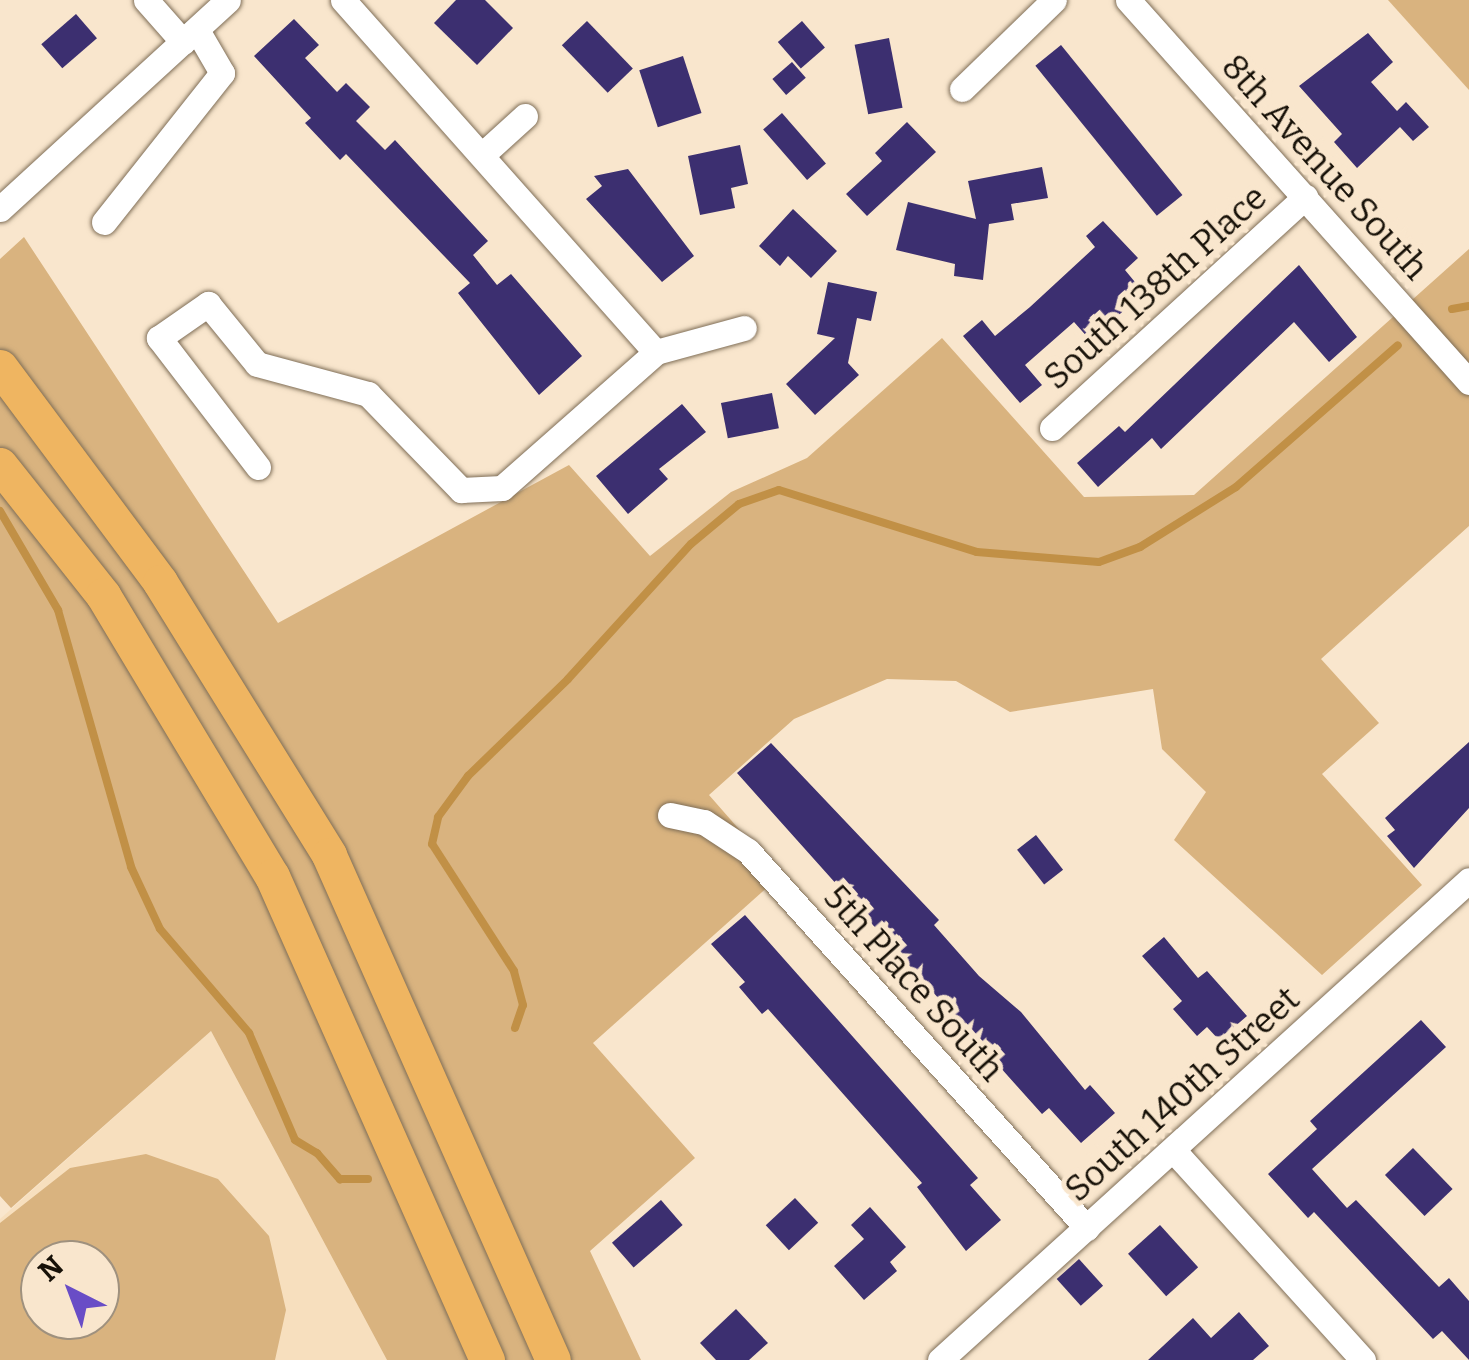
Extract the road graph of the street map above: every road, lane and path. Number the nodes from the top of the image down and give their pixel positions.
1 (146, 0) edge
2 (228, 0) edge
3 (344, 0) edge
4 (1054, 0) edge
5 (1128, 0) edge
6 (190, 36) junction
7 (962, 90) dead end
8 (524, 116) dead end
9 (482, 155) junction
10 (1304, 197) junction
11 (3, 207) edge
12 (104, 222) dead end
13 (744, 328) dead end
14 (656, 352) junction
15 (0, 367) edge
16 (1469, 382) edge
17 (1052, 428) dead end
18 (0, 465) edge
19 (258, 467) dead end
20 (670, 815) dead end
21 (1469, 880) edge
22 (1174, 1150) junction
23 (1087, 1228) junction
24 (486, 1360) edge
25 (553, 1360) edge
26 (940, 1360) edge
27 (1363, 1360) edge

1 - 6 street
2 - 6 street
3 - 9 street
4 - 7 street
5 - 10 street, 8th Avenue South
6 - 11 street
6 - 12 street
8 - 9 street
9 - 14 street
10 - 16 street, 8th Avenue South
10 - 17 street, South 138th Place
13 - 14 street
14 - 19 street
15 - 25 highway
18 - 24 highway
20 - 23 street, 5th Place South
21 - 22 street, South 140th Street
22 - 23 street, South 140th Street
22 - 27 street
23 - 26 street, South 140th Street

